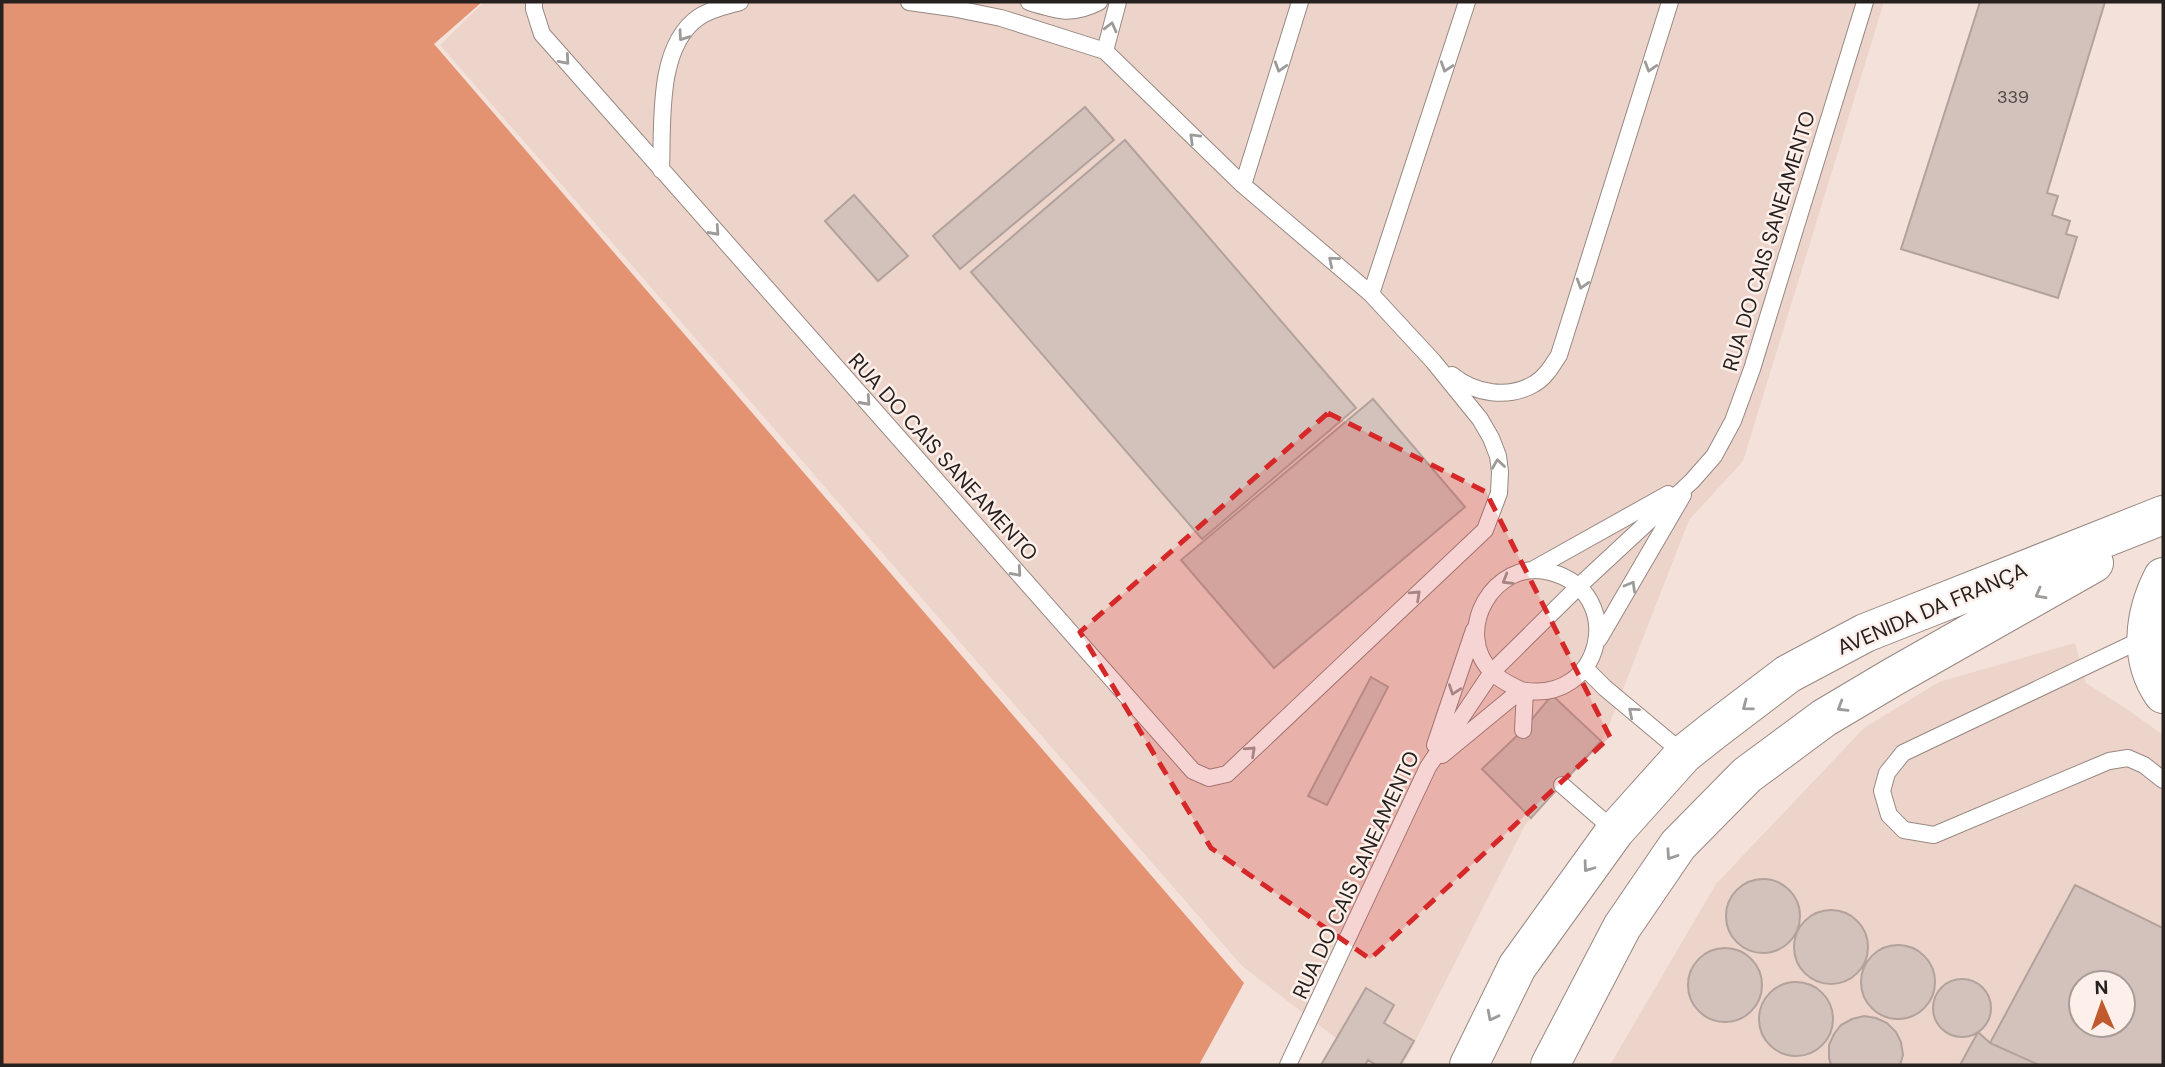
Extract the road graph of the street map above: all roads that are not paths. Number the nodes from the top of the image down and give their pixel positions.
1 (534, 2) edge
2 (740, 2) edge
3 (909, 2) edge
4 (1029, 2) edge
5 (1099, 2) edge
6 (1118, 2) edge
7 (1300, 2) edge
8 (1467, 2) edge
9 (1670, 2) edge
10 (1865, 2) edge
11 (1105, 51) junction
12 (661, 170) junction
13 (1243, 186) junction
14 (1371, 294) junction
15 (1433, 361) junction
16 (1692, 481) junction
17 (2163, 515) edge
18 (2163, 524) edge
19 (1532, 570) junction
20 (2163, 577) edge
21 (1578, 586) junction
22 (1476, 625) junction
23 (2145, 638) junction
24 (1596, 645) junction
25 (1585, 667) junction
26 (1492, 672) junction
27 (1523, 690) junction
28 (2163, 694) edge
29 (1523, 730) dead end
30 (1684, 754) junction
31 (1428, 767) junction
32 (2163, 780) edge
33 (1562, 785) dead end
34 (1615, 831) junction
35 (1288, 1065) edge
36 (1469, 1065) edge
37 (1550, 1065) edge

1 -> 12 lane, RUA DO CAIS SANEAMENTO
2 -> 12 lane
3 - 11 lane
4 - 5 lane
11 -> 6 lane
7 -> 13 lane
8 -> 14 lane
9 -> 15 lane
10 - 16 lane, RUA DO CAIS SANEAMENTO
13 -> 11 lane
12 -> 15 lane, RUA DO CAIS SANEAMENTO
14 -> 13 lane
14 - 15 lane
16 - 19 lane
16 - 21 lane, RUA DO CAIS SANEAMENTO
24 -> 16 lane
17 -> 30 main road, AVENIDA DA FRANÇA
18 -> 37 main road, AVENIDA DA FRANÇA
19 - 21 lane
19 -> 22 lane
20 - 23 main road
21 - 24 lane
21 - 26 lane, RUA DO CAIS SANEAMENTO
22 - 26 lane
22 -> 31 lane
23 - 28 main road
23 - 32 lane
24 - 25 lane
25 - 27 lane
30 -> 25 lane
26 - 27 lane
26 - 31 lane, RUA DO CAIS SANEAMENTO
27 - 29 lane
27 - 31 lane
30 - 34 main road, AVENIDA DA FRANÇA
31 - 35 lane, RUA DO CAIS SANEAMENTO
33 - 34 lane
34 -> 36 main road, AVENIDA DA FRANÇA

